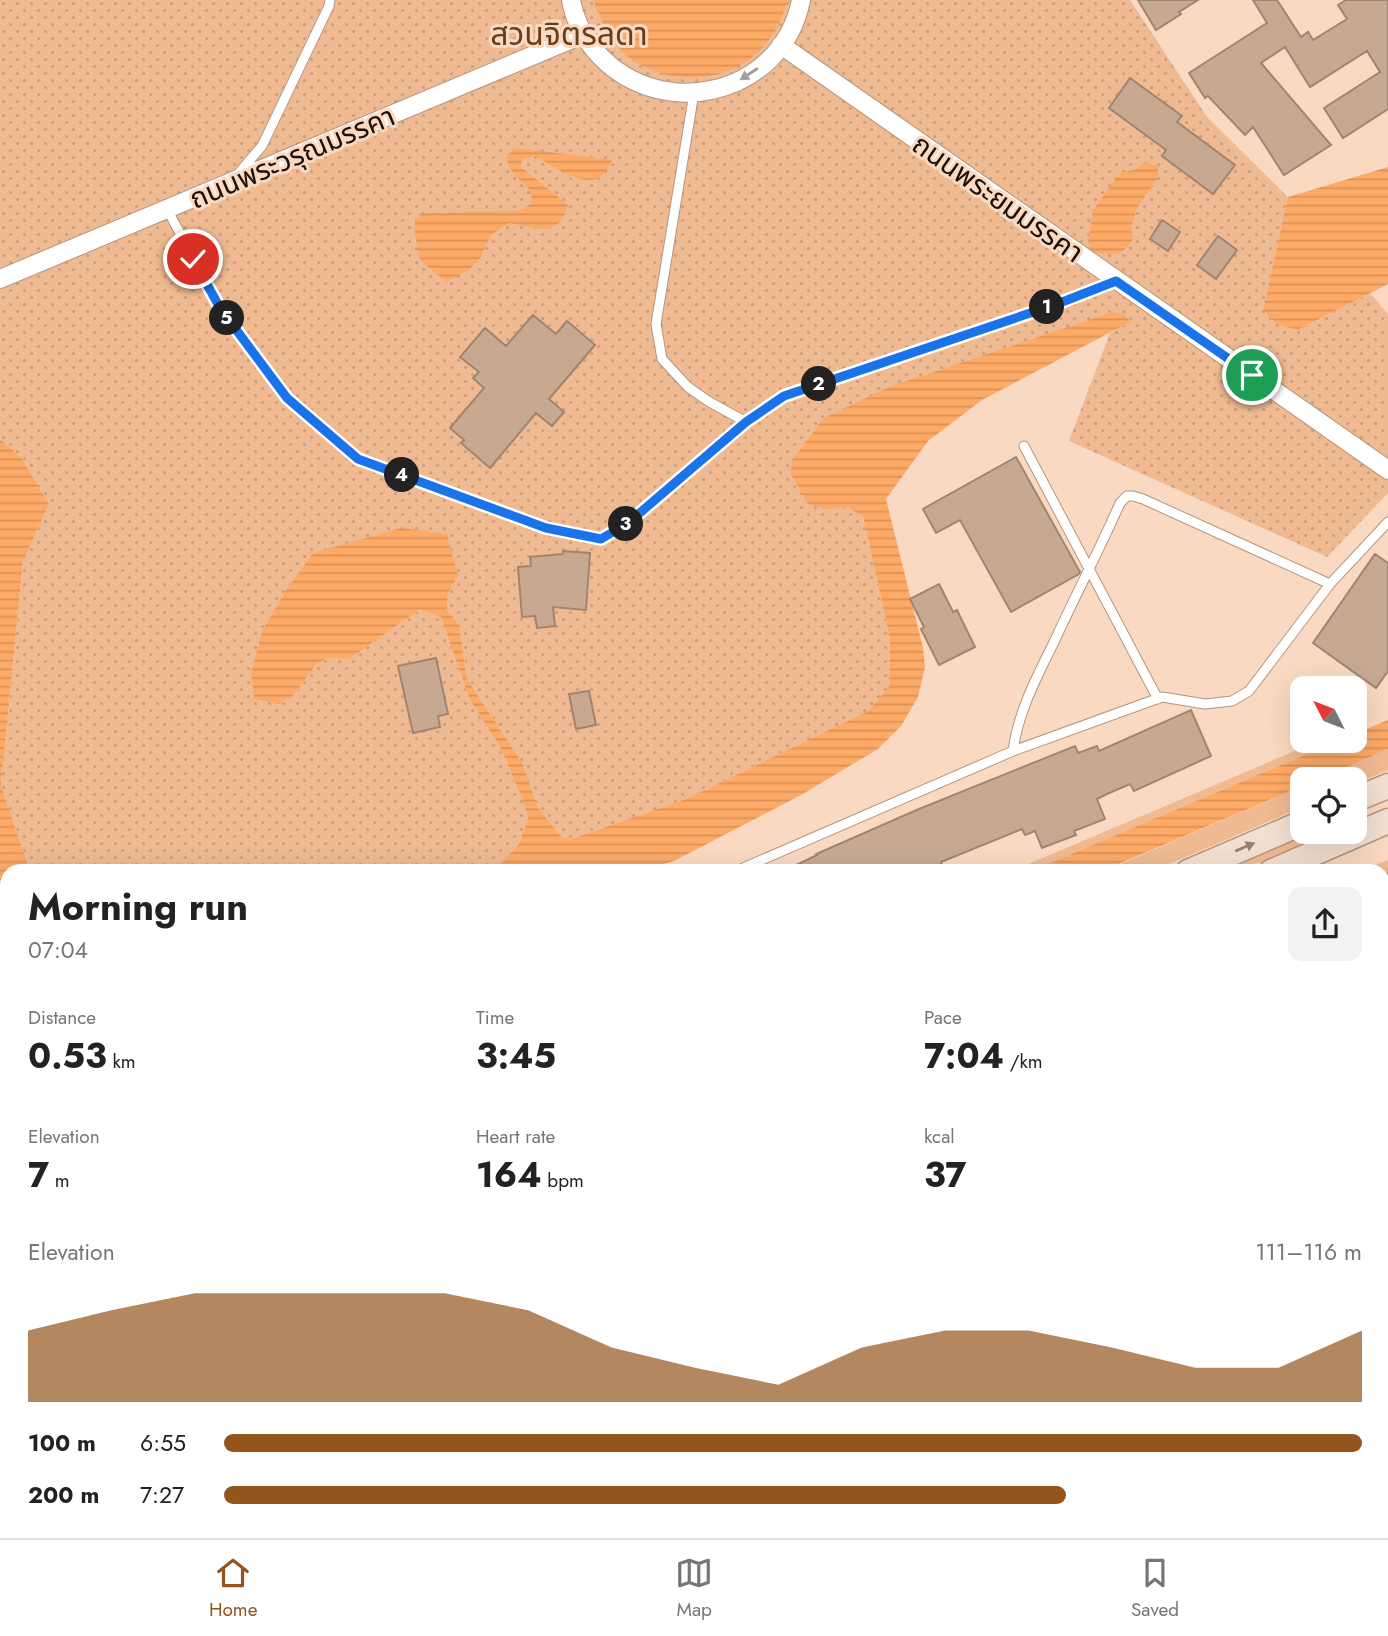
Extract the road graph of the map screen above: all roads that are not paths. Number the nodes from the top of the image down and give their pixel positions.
1 (341, 0) edge
2 (801, 0) edge
3 (570, 2) edge
4 (330, 3) edge
5 (584, 34) junction
6 (781, 45) junction
7 (694, 93) junction
8 (230, 183) junction
9 (167, 209) junction
10 (0, 279) edge
11 (1116, 281) junction
12 (746, 422) junction
13 (1024, 446) dead end
14 (1388, 470) edge
15 (1388, 522) edge
16 (1089, 568) junction
17 (1330, 584) junction
18 (1158, 699) junction
19 (1013, 751) junction
20 (1388, 786) edge
21 (1367, 795) edge
22 (1388, 821) edge
23 (1290, 828) edge
24 (752, 864) edge
25 (1207, 864) edge
26 (1289, 864) edge

1 - 4 lane
2 - 6 street
3 - 5 street
4 - 8 lane
5 - 7 street
5 - 8 street, ถนนพระวรุณมรรคา
6 -> 7 street
6 - 11 street, ถนนพระยมมรรคา
7 - 12 lane
8 - 9 street, ถนนพระวรุณมรรคา
9 - 10 street, ถนนพระวรุณมรรคา
9 - 12 lane
11 - 12 lane
11 - 14 street, ถนนพระยมมรรคา
13 - 16 lane
15 - 17 lane
16 - 17 lane
16 - 18 lane
16 - 19 lane
17 - 18 lane
18 - 19 lane
19 - 24 lane
20 - 21 main road
22 - 26 main road
25 -> 23 main road

